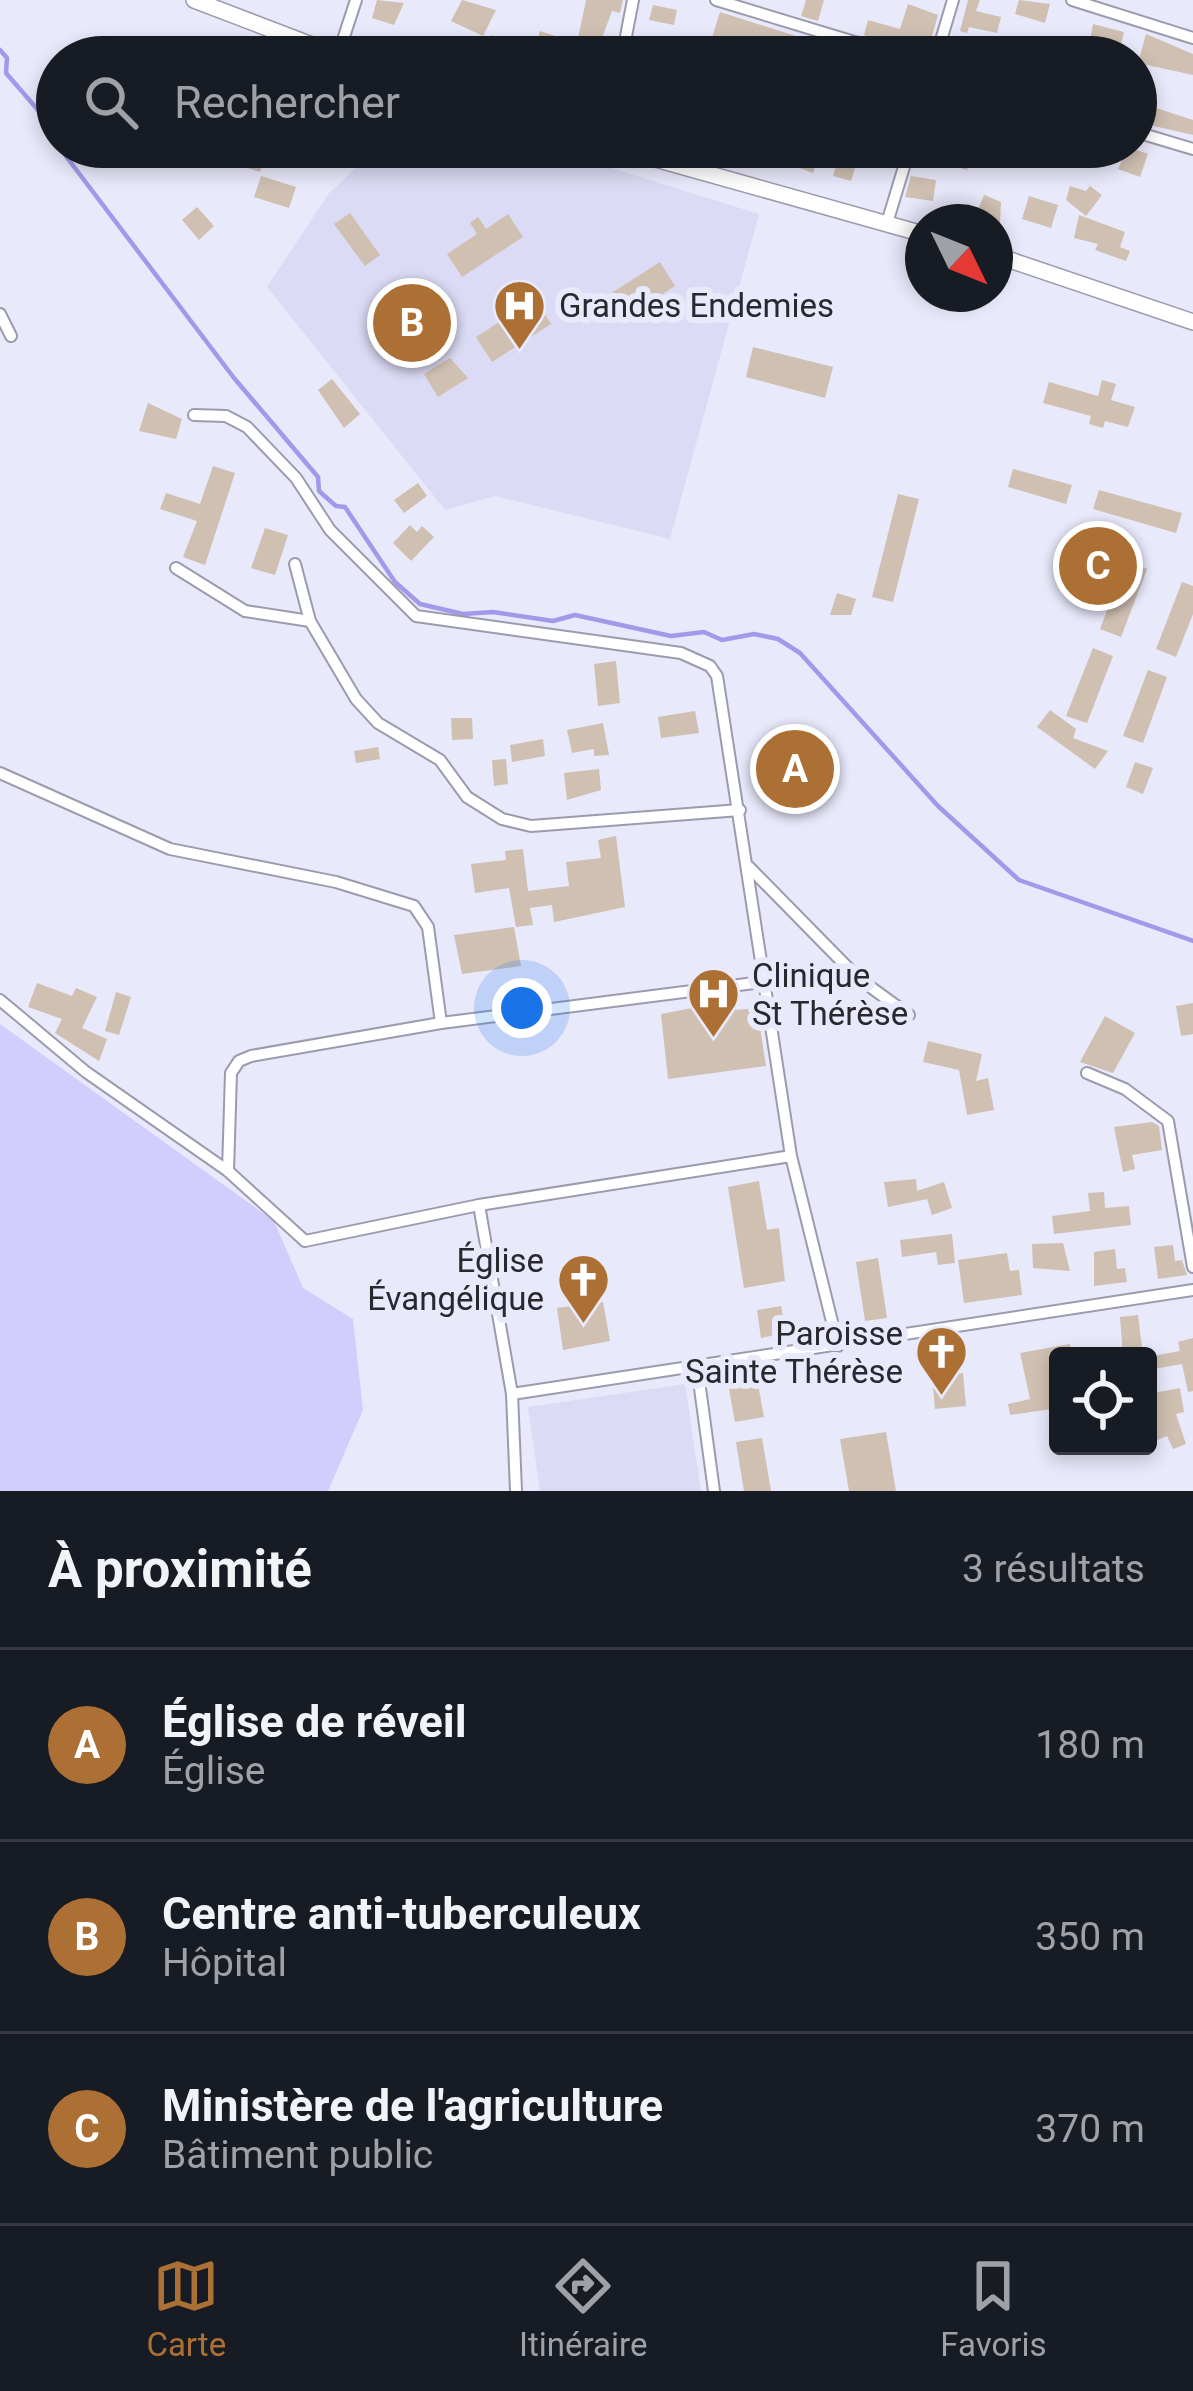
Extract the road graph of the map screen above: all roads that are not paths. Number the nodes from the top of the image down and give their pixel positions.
1 (194, 0) edge
2 (356, 0) edge
3 (633, 0) edge
4 (716, 0) edge
5 (953, 0) edge
6 (1072, 0) edge
7 (288, 36) edge
8 (346, 36) edge
9 (626, 36) edge
10 (835, 36) edge
11 (942, 36) edge
12 (1193, 38) edge
13 (1157, 138) edge
14 (1193, 149) edge
15 (689, 168) edge
16 (904, 168) edge
17 (887, 223) junction
18 (905, 228) edge
19 (1013, 261) edge
20 (0, 314) edge
21 (1193, 322) edge
22 (10, 335) dead end
23 (194, 415) dead end
24 (295, 564) dead end
25 (176, 568) dead end
26 (310, 621) junction
27 (0, 772) edge
28 (740, 810) junction
29 (747, 865) junction
30 (762, 982) junction
31 (0, 1000) edge
32 (909, 1015) dead end
33 (441, 1023) junction
34 (1087, 1073) dead end
35 (791, 1156) junction
36 (228, 1171) junction
37 (479, 1205) junction
38 (1193, 1267) edge
39 (1193, 1290) edge
40 (838, 1346) junction
41 (697, 1366) junction
42 (512, 1394) junction
43 (516, 1491) edge
44 (714, 1491) edge

1 - 7 main road
2 - 8 street
3 - 9 street
4 - 10 street
5 - 11 street
6 - 12 street
13 - 14 street
15 - 17 main road
16 - 17 street
17 - 18 main road
19 - 21 main road
20 - 22 street
23 - 28 street
24 - 26 street
25 - 26 street
26 - 28 street
27 - 33 street
28 - 29 street
29 - 30 street
29 - 32 street
30 - 33 street
30 - 35 street
31 - 36 street
33 - 36 street
34 - 38 street
35 - 37 street
35 - 40 street
36 - 37 street
37 - 42 street
39 - 40 street
40 - 41 street
41 - 42 street
41 - 44 street
42 - 43 street

